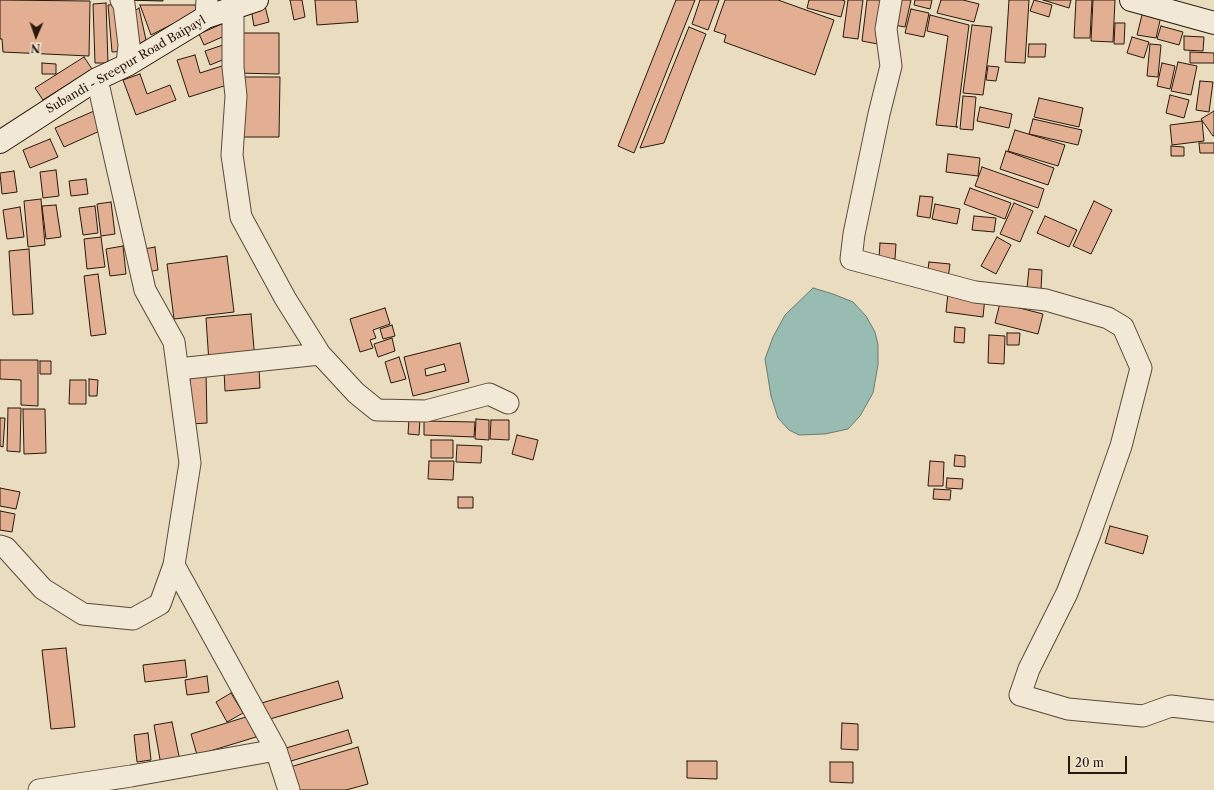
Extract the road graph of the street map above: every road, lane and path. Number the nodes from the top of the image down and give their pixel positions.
1 (121, 0) edge
2 (257, 0) edge
3 (891, 0) edge
4 (1131, 0) edge
5 (233, 8) junction
6 (206, 9) edge
7 (1214, 23) edge
8 (127, 66) junction
9 (97, 80) junction
10 (0, 142) edge
11 (320, 354) junction
12 (178, 369) junction
13 (508, 403) dead end
14 (0, 546) edge
15 (174, 565) junction
16 (1214, 711) edge
17 (276, 750) junction
18 (39, 790) edge
19 (289, 790) edge

1 - 8 street
2 - 5 street, Subandi - Sreepur Road Baipayl
3 - 16 street
4 - 7 street
5 - 6 street, Subandi - Sreepur Road Baipayl
5 - 11 street
6 - 8 street, Subandi - Sreepur Road Baipayl
8 - 9 street, Subandi - Sreepur Road Baipayl
9 - 10 street, Subandi - Sreepur Road Baipayl
9 - 12 street
11 - 12 street
11 - 13 street
12 - 15 street
14 - 15 street
15 - 17 street
17 - 18 street
17 - 19 street

